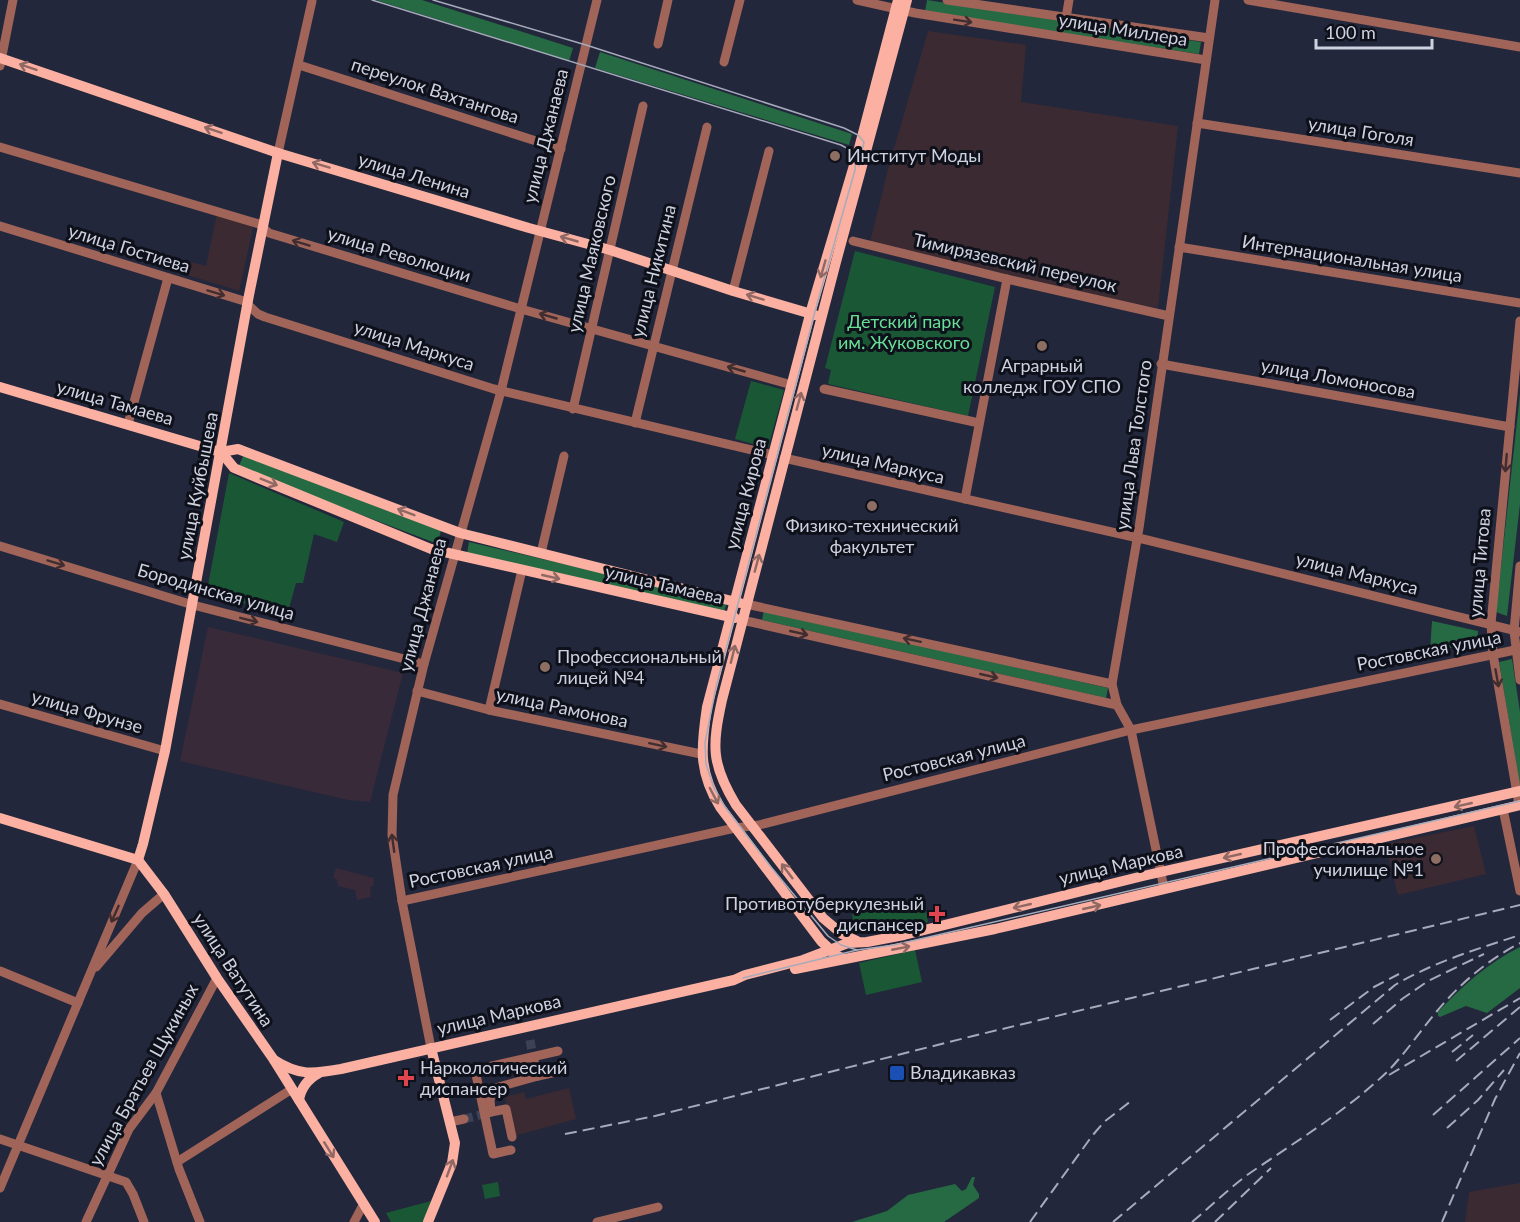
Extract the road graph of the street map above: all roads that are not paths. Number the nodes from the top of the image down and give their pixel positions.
1 (13, 0) edge
2 (597, 0) edge
3 (668, 0) edge
4 (740, 0) edge
5 (857, 0) edge
6 (947, 0) edge
7 (1069, 0) edge
8 (1215, 0) edge
9 (1248, 0) edge
10 (312, 1) edge
11 (902, 5) edge
12 (1066, 18) junction
13 (1209, 38) junction
14 (658, 44) dead end
15 (1520, 47) edge
16 (1206, 60) junction
17 (0, 61) edge
18 (724, 62) dead end
19 (299, 65) junction
20 (643, 105) dead end
21 (1197, 123) junction
22 (707, 127) dead end
23 (0, 147) edge
24 (561, 149) junction
25 (770, 151) dead end
26 (278, 153) junction
27 (1520, 173) edge
28 (0, 226) edge
29 (262, 228) junction
30 (539, 231) junction
31 (853, 241) dead end
32 (1179, 247) junction
33 (610, 250) junction
34 (672, 271) junction
35 (168, 278) junction
36 (1007, 279) junction
37 (733, 291) junction
38 (1520, 303) edge
39 (248, 304) junction
40 (521, 309) junction
41 (816, 315) junction
42 (1169, 316) junction
43 (1520, 321) edge
44 (592, 328) junction
45 (653, 345) junction
46 (1161, 364) junction
47 (792, 385) junction
48 (0, 387) edge
49 (824, 389) dead end
50 (501, 391) junction
51 (573, 409) junction
52 (634, 423) junction
53 (979, 423) junction
54 (128, 424) junction
55 (1510, 427) junction
56 (221, 452) junction
57 (564, 456) dead end
58 (779, 456) junction
59 (965, 499) junction
60 (460, 533) junction
61 (1137, 538) junction
62 (0, 546) edge
63 (541, 553) junction
64 (453, 554) junction
65 (1520, 566) edge
66 (522, 570) junction
67 (735, 601) junction
68 (746, 604) junction
69 (193, 605) junction
70 (736, 619) junction
71 (1491, 624) junction
72 (1517, 632) edge
73 (1515, 650) junction
74 (1493, 654) junction
75 (424, 664) junction
76 (1520, 680) edge
77 (1112, 684) junction
78 (417, 691) junction
79 (0, 704) edge
80 (1117, 705) junction
81 (489, 710) junction
82 (1131, 730) junction
83 (165, 751) junction
84 (701, 754) junction
85 (1518, 792) edge
86 (1519, 805) edge
87 (1503, 809) junction
88 (0, 818) edge
89 (753, 826) junction
90 (735, 828) junction
91 (138, 861) junction
92 (1160, 872) junction
93 (1164, 888) junction
94 (1520, 891) edge
95 (164, 894) junction
96 (402, 901) junction
97 (813, 931) junction
98 (857, 941) junction
99 (830, 950) junction
100 (844, 959) junction
101 (803, 960) junction
102 (0, 971) edge
103 (92, 971) junction
104 (217, 978) junction
105 (734, 980) junction
106 (78, 1003) junction
107 (431, 1048) junction
108 (558, 1051) dead end
109 (533, 1057) junction
110 (274, 1060) junction
111 (320, 1072) junction
112 (556, 1072) dead end
113 (538, 1076) junction
114 (292, 1089) junction
115 (156, 1093) junction
116 (299, 1100) junction
117 (488, 1113) junction
118 (464, 1119) tunnel mouth
119 (450, 1122) junction
120 (512, 1137) dead end
121 (0, 1139) edge
122 (18, 1146) junction
123 (511, 1150) dead end
124 (177, 1162) junction
125 (106, 1176) junction
126 (0, 1188) edge
127 (363, 1205) junction
128 (658, 1207) dead end
129 (86, 1222) edge
130 (144, 1222) edge
131 (200, 1222) edge
132 (354, 1222) edge
133 (375, 1222) edge
134 (428, 1222) edge
135 (597, 1222) edge

1 - 17 street
2 - 24 street, улица Джанаева
3 - 14 street
4 - 18 street
5 - 11 street, улица Миллера
6 - 12 street, улица Миллера
7 - 12 street
8 - 13 street, улица Льва Толстого
9 - 15 street
10 - 19 street, улица Куйбышева
11 -> 16 street, улица Миллера
11 - 41 main road, улица Кирова
12 - 13 street, улица Миллера
13 - 16 street, улица Льва Толстого
16 - 21 street, улица Льва Толстого
26 -> 17 main road, улица Ленина
19 - 24 street, переулок Вахтангова
19 - 26 street, улица Куйбышева
20 - 33 street, улица Маяковского
21 - 27 street, улица Гоголя
21 - 32 street, улица Льва Толстого
22 - 34 street, улица Никитина
23 - 29 street, улица Революции
24 - 30 street, улица Джанаева
25 - 37 street
26 - 29 main road, улица Куйбышева
30 -> 26 main road, улица Ленина
28 - 35 street, улица Гостиева
29 - 39 main road, улица Куйбышева
40 -> 29 street, улица Революции
33 -> 30 main road, улица Ленина
30 - 40 street, улица Джанаева
31 - 36 street, Тимирязевский переулок
32 - 38 street, Интернациональная улица
32 - 42 street, улица Льва Толстого
33 - 34 main road, улица Ленина
33 - 44 street, улица Маяковского
34 - 37 main road, улица Ленина
34 - 45 street, улица Никитина
35 -> 39 street, улица Гостиева
35 - 54 street
36 - 42 street, Тимирязевский переулок
36 - 53 street
41 -> 37 main road, улица Ленина
39 - 50 street, улица Маркуса
39 - 56 main road, улица Куйбышева
44 -> 40 street, улица Революции
40 - 50 street, улица Джанаева
41 - 47 main road, улица Кирова
58 -> 41 main road, улица Кирова
42 - 46 street, улица Льва Толстого
43 - 55 street, улица Титова
44 - 45 street, улица Революции
44 - 51 street, улица Маяковского
47 -> 45 street, улица Революции
45 - 52 street, улица Никитина
46 - 55 street, улица Ломоносова
46 - 61 street, улица Льва Толстого
47 - 58 main road, улица Кирова
48 - 54 main road, улица Тамаева
49 - 53 street
50 - 51 street, улица Маркуса
50 - 60 street, улица Джанаева
51 - 52 street, улица Маркуса
52 - 58 street, улица Маркуса
53 - 59 street
54 - 56 main road, улица Тамаева
55 -> 71 street, улица Титова
60 -> 56 main road, улица Тамаева
56 -> 64 main road, улица Тамаева
56 - 69 main road, улица Куйбышева
57 - 63 street
58 - 59 street, улица Маркуса
58 - 67 main road, улица Кирова
68 -> 58 main road, улица Кирова
59 - 61 street, улица Маркуса
60 - 63 main road, улица Тамаева
60 - 64 street, улица Джанаева
61 - 71 street, улица Маркуса
61 - 77 street, улица Льва Толстого
62 -> 69 street, Бородинская улица
63 - 67 main road, улица Тамаева
64 - 66 main road, улица Тамаева
64 - 75 street, улица Джанаева
65 - 72 street
66 -> 70 main road, улица Тамаева
66 - 81 street
67 - 68 main road, улица Тамаева
67 - 70 main road, улица Кирова
68 - 70 main road, улица Кирова
77 -> 68 street, улица Тамаева
69 -> 75 street, Бородинская улица
69 - 83 main road, улица Куйбышева
70 -> 80 street, улица Тамаева
70 - 84 main road, улица Кирова
89 -> 70 main road, улица Кирова
71 - 72 street, улица Маркуса
71 - 74 street, улица Титова
72 - 73 street
73 - 74 street, Ростовская улица
73 - 76 street
74 - 82 street, Ростовская улица
74 -> 85 street, улица Титова
75 - 78 street, улица Джанаева
77 - 80 street, улица Льва Толстого
78 - 81 street, улица Рамонова
96 -> 78 street, улица Джанаева
79 - 83 street, улица Фрунзе
80 - 82 street, улица Льва Толстого
81 -> 84 street, улица Рамонова
82 - 89 street, Ростовская улица
82 - 92 street, улица Льва Толстого
83 - 91 main road, улица Куйбышева
84 -> 90 main road, улица Кирова
85 - 86 street, улица Титова
85 -> 92 main road, улица Маркова
86 - 87 main road, улица Маркова
87 - 93 main road, улица Маркова
87 - 94 street
88 - 91 main road
89 - 90 street, Ростовская улица
98 -> 89 main road, улица Кирова
90 - 96 street, Ростовская улица
90 - 97 main road, улица Кирова
91 - 95 main road, улица Ватутина
91 -> 103 street, улица Куйбышева
92 - 93 street, улица Льва Толстого
92 -> 98 main road, улица Маркова
100 -> 93 main road, улица Маркова
95 - 103 street, улица Куйбышева
95 - 104 main road, улица Ватутина
96 - 107 street, улица Джанаева
97 - 99 main road, улица Кирова
97 - 101 main road
98 - 99 main road, улица Маркова
99 - 100 main road, улица Кирова
99 - 101 main road, улица Маркова
100 - 105 main road, улица Маркова
101 - 105 main road, улица Маркова
102 - 106 street
103 - 106 street, улица Куйбышева
104 - 110 main road, улица Ватутина
104 - 115 street, улица Братьев Щукиных
105 - 107 main road, улица Маркова
106 - 122 street, улица Куйбышева
107 - 111 main road, улица Маркова
107 - 119 main road, улица Джанаева
108 - 109 street
109 - 113 street
109 - 117 street
110 - 111 main road, улица Маркова
110 - 114 main road, улица Ватутина
111 - 116 main road
112 - 113 street
113 - 117 street
114 - 116 main road, улица Ватутина
114 - 124 street
115 - 124 street
115 - 125 street, улица Братьев Щукиных
116 -> 127 main road, улица Ватутина
117 - 120 street
117 - 123 street
118 - 119 street
134 -> 119 main road, улица Джанаева
121 - 122 street
122 - 125 street
122 - 126 street, улица Куйбышева
124 - 131 street
125 - 129 street, улица Братьев Щукиных
125 - 130 street
127 - 132 street
127 - 133 main road, улица Ватутина
128 - 135 street

